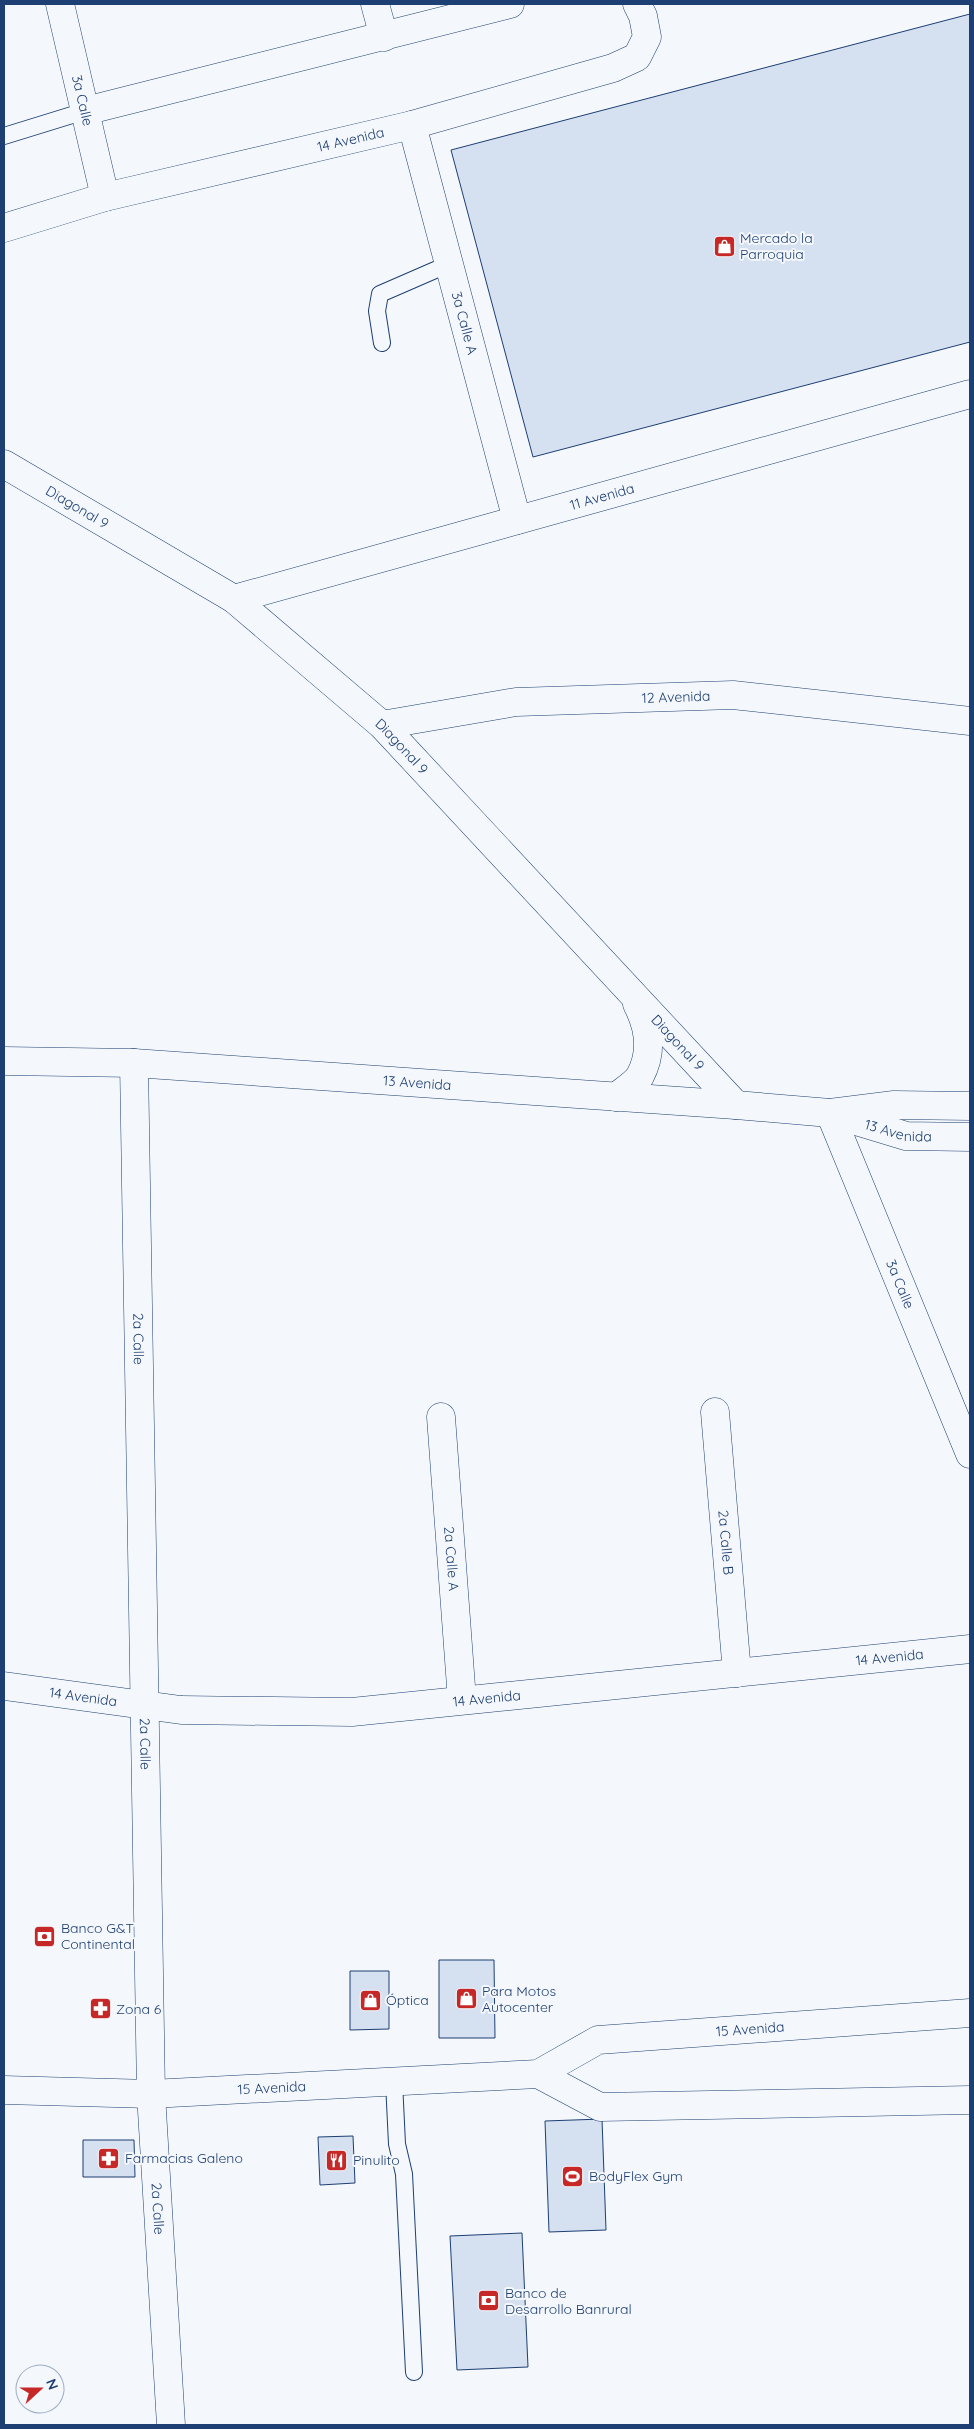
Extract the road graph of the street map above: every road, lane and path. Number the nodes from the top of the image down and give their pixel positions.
1 (60, 4) edge
2 (375, 4) edge
3 (510, 4) edge
4 (637, 4) edge
5 (384, 37) junction
6 (85, 111) junction
7 (412, 125) junction
8 (4, 136) edge
9 (105, 197) junction
10 (4, 228) edge
11 (449, 264) junction
12 (382, 343) dead end
13 (970, 394) edge
14 (4, 464) edge
15 (517, 520) junction
16 (234, 599) junction
17 (970, 721) edge
18 (382, 725) junction
19 (629, 990) junction
20 (4, 1060) edge
21 (134, 1064) junction
22 (616, 1097) junction
23 (736, 1105) junction
24 (970, 1106) edge
25 (830, 1113) junction
26 (970, 1137) edge
27 (715, 1412) dead end
28 (440, 1417) dead end
29 (970, 1454) edge
30 (970, 1649) edge
31 (737, 1673) junction
32 (4, 1686) edge
33 (462, 1700) junction
34 (144, 1705) junction
35 (970, 2013) edge
36 (538, 2074) junction
37 (394, 2082) junction
38 (4, 2090) edge
39 (151, 2094) junction
40 (970, 2100) edge
41 (414, 2372) dead end
42 (170, 2425) edge

1 - 6 street, 3a Calle
2 - 5 street
3 - 5 street
4 - 7 street, 14 Avenida
5 - 6 street
6 - 8 lane
6 - 9 street, 3a Calle
7 - 9 street, 14 Avenida
7 - 11 street, 3a Calle A
9 - 10 street, 14 Avenida
11 - 12 lane
11 - 15 street, 3a Calle A
13 - 15 street, 11 Avenida
14 - 16 street, Diagonal 9
15 - 16 street, 11 Avenida
16 - 18 street, Diagonal 9
17 - 18 street, 12 Avenida
18 - 19 street, Diagonal 9
19 - 22 street
19 - 23 street, Diagonal 9
20 - 21 street, 13 Avenida
21 - 22 street, 13 Avenida
21 - 34 street, 2a Calle
22 - 23 street, 13 Avenida
23 - 25 street, 13 Avenida
24 - 25 street, 13 Avenida
25 - 26 street, 13 Avenida
25 - 29 street, 3a Calle
27 - 31 street, 2a Calle B
28 - 33 street, 2a Calle A
30 - 31 street, 14 Avenida
31 - 33 street, 14 Avenida
32 - 34 street, 14 Avenida
33 - 34 street, 14 Avenida
34 - 39 street, 2a Calle
35 - 36 street, 15 Avenida
36 - 37 street, 15 Avenida
36 - 40 street
37 - 39 street, 15 Avenida
37 - 41 lane
38 - 39 street, 15 Avenida
39 - 42 street, 2a Calle

